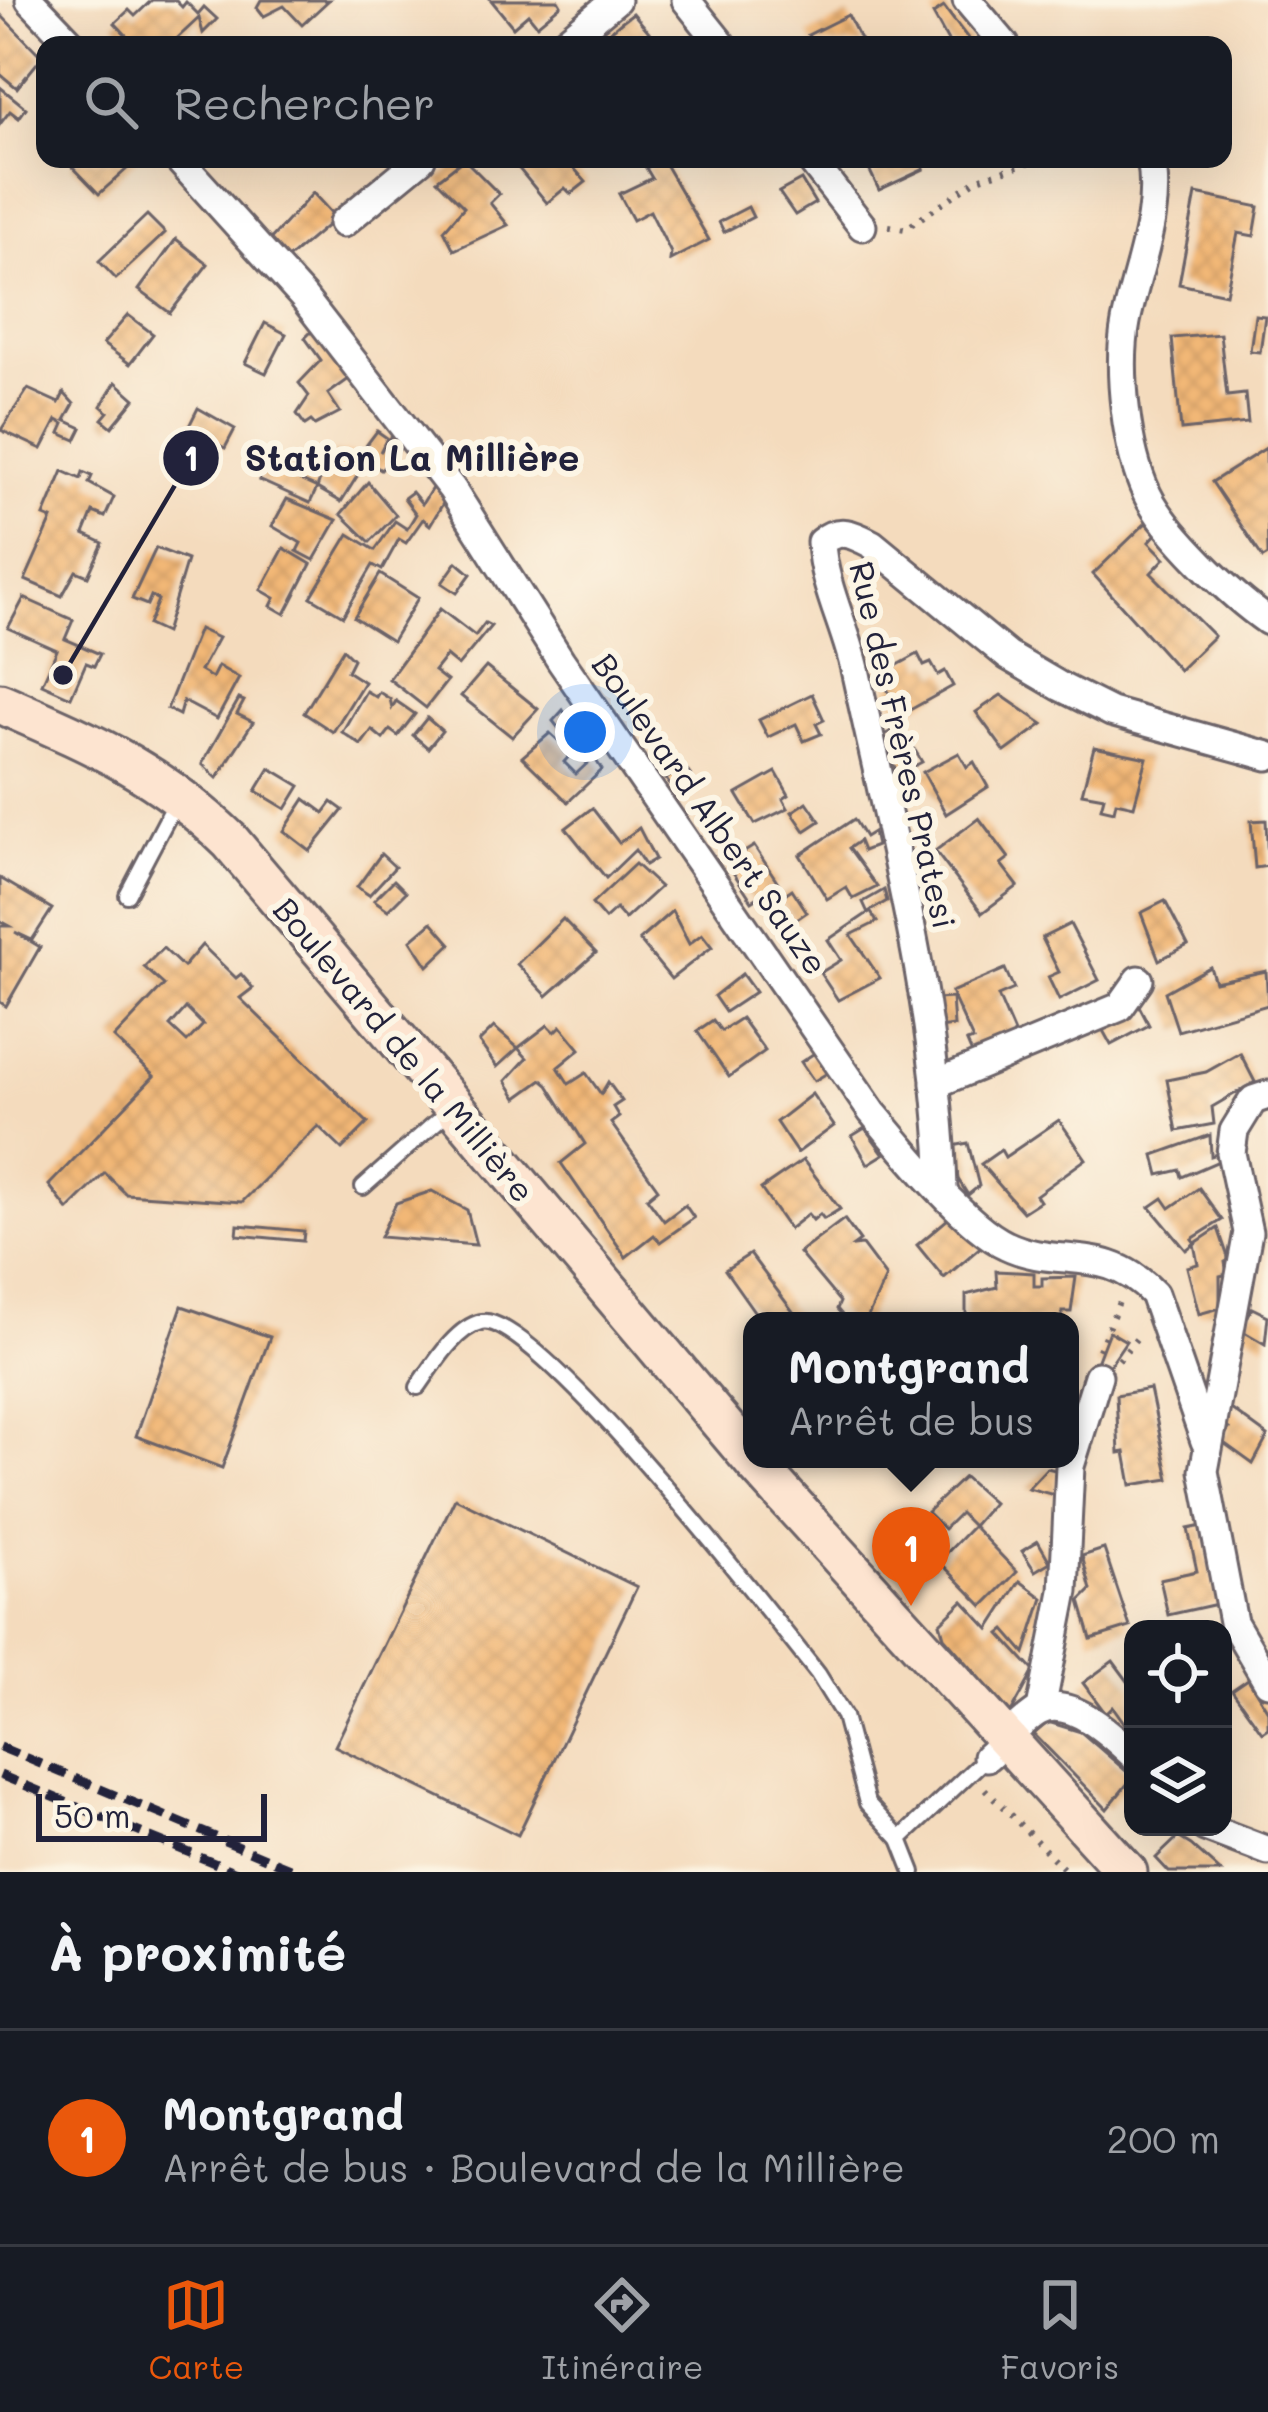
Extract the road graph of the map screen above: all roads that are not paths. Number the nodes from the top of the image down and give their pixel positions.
1 (30, 0) edge
2 (616, 0) edge
3 (686, 0) edge
4 (967, 0) edge
5 (64, 36) edge
6 (572, 36) edge
7 (715, 36) edge
8 (997, 36) edge
9 (186, 168) edge
10 (410, 168) edge
11 (817, 168) edge
12 (1153, 168) edge
13 (343, 223) dead end
14 (862, 226) road end
15 (1268, 621) edge
16 (0, 703) edge
17 (1268, 756) edge
18 (180, 793) junction
19 (128, 895) dead end
20 (1139, 980) dead end
21 (935, 1084) junction
22 (1268, 1096) edge
23 (452, 1108) junction
24 (363, 1187) dead end
25 (943, 1189) junction
26 (1098, 1376) dead end
27 (418, 1387) dead end
28 (1079, 1437) edge
29 (1205, 1441) junction
30 (743, 1450) edge
31 (757, 1468) edge
32 (1070, 1468) edge
33 (1268, 1682) edge
34 (1041, 1709) junction
35 (1124, 1746) edge
36 (988, 1757) junction
37 (1229, 1836) edge
38 (900, 1838) junction
39 (1268, 1851) edge
40 (913, 1872) edge
41 (1098, 1872) edge
42 (1127, 1872) edge

1 - 5 street
2 - 6 street
3 - 7 street
4 - 8 street
9 - 25 street, Boulevard Albert Sauze
10 - 13 street
11 - 14 street
12 - 15 street
16 - 18 main road, Boulevard de la Millière
17 - 21 street, Rue des Frères Pratesi
18 - 19 lane
18 - 23 main road, Boulevard de la Millière
20 - 21 street
21 - 25 street, Rue des Frères Pratesi
22 - 29 street
23 - 24 lane
23 - 30 main road, Boulevard de la Millière
25 - 29 street, Boulevard Albert Sauze
26 - 28 street
27 - 38 lane
29 - 33 street
31 - 36 main road, Boulevard de la Millière
32 - 34 street
34 - 35 street
34 - 36 street
36 - 38 lane
36 - 41 main road, Boulevard de la Millière
36 - 42 main road, Boulevard de la Millière
37 - 39 street
38 - 40 lane

